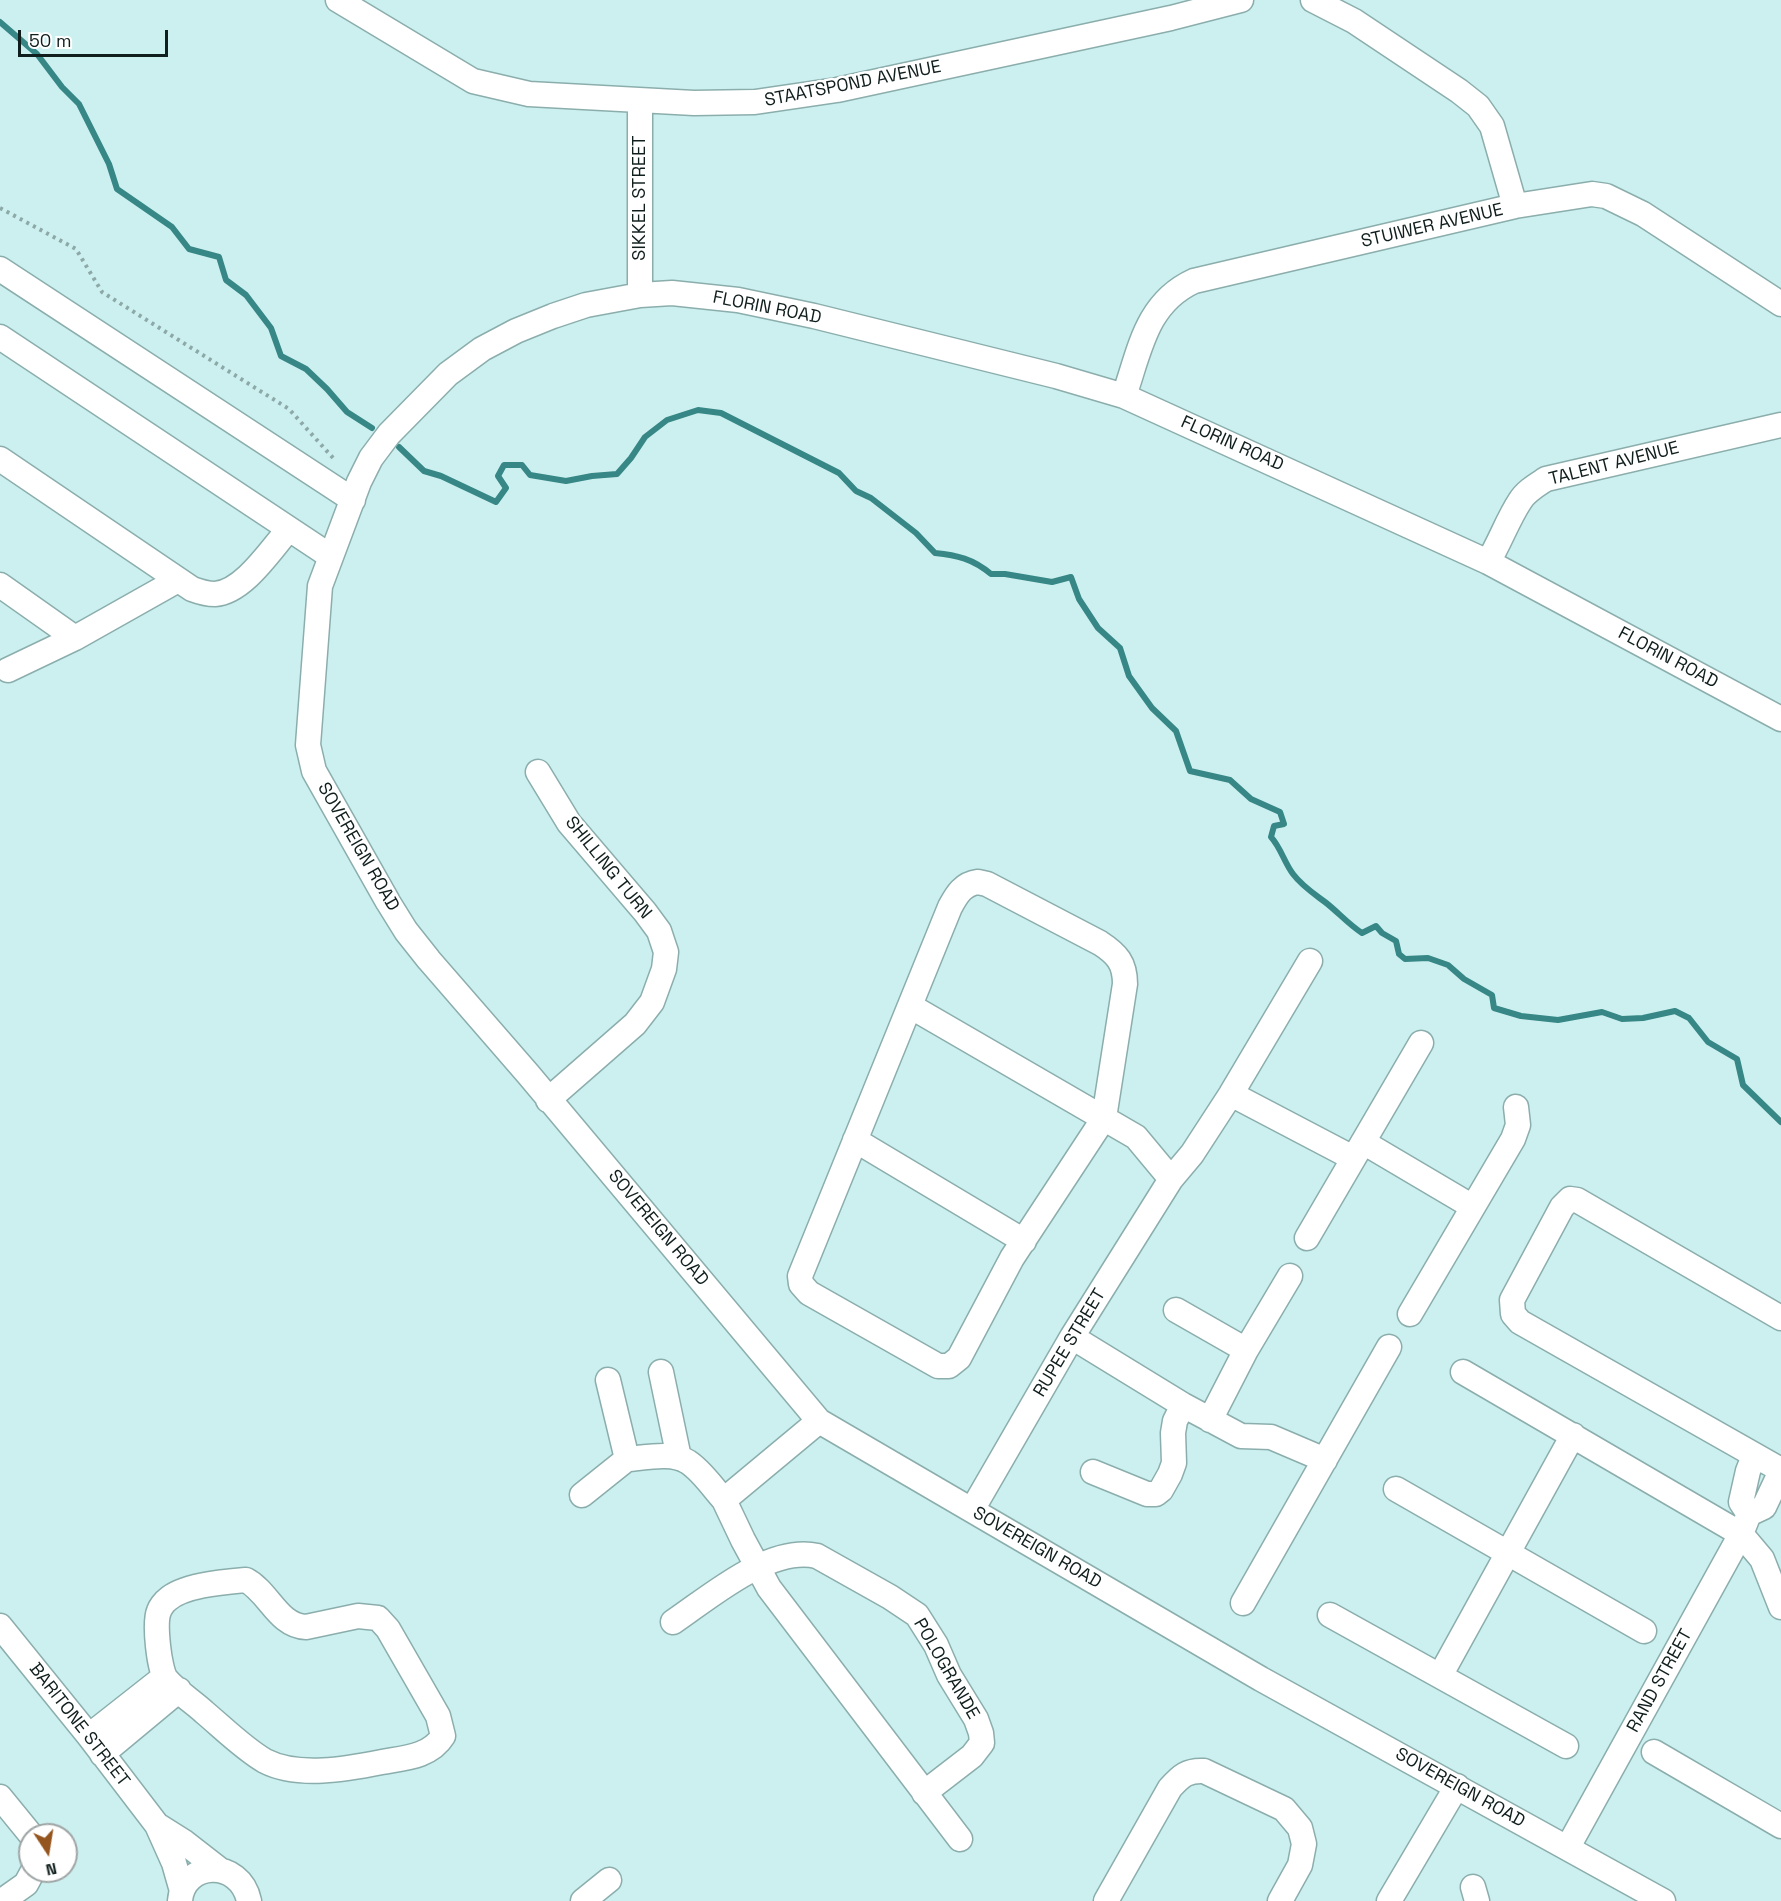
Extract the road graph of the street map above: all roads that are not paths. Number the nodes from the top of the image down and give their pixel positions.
1 (1241, 0) edge
2 (1313, 0) edge
3 (342, 1) edge
4 (1208, 4) edge
5 (640, 101) junction
6 (1515, 207) junction
7 (0, 269) edge
8 (640, 295) junction
9 (1781, 304) edge
10 (0, 337) edge
11 (1124, 396) junction
12 (1781, 425) edge
13 (0, 459) edge
14 (356, 491) junction
15 (289, 529) junction
16 (330, 556) junction
17 (1488, 562) junction
18 (178, 580) junction
19 (0, 585) edge
20 (75, 638) junction
21 (8, 670) dead end
22 (1781, 719) edge
23 (538, 772) dead end
24 (1310, 961) dead end
25 (910, 1006) junction
26 (1421, 1043) dead end
27 (1231, 1094) junction
28 (548, 1100) junction
29 (1516, 1107) dead end
30 (1104, 1118) junction
31 (855, 1140) junction
32 (1358, 1150) junction
33 (1172, 1179) junction
34 (1473, 1207) junction
35 (1307, 1238) dead end
36 (1024, 1240) junction
37 (1290, 1276) dead end
38 (1176, 1310) dead end
39 (1410, 1314) dead end
40 (1781, 1318) edge
41 (1072, 1337) junction
42 (1389, 1347) dead end
43 (1246, 1350) junction
44 (661, 1372) dead end
45 (1463, 1372) dead end
46 (608, 1380) dead end
47 (1183, 1405) junction
48 (1210, 1420) junction
49 (819, 1421) junction
50 (1573, 1435) junction
51 (1754, 1456) junction
52 (679, 1458) junction
53 (627, 1460) junction
54 (1325, 1460) junction
55 (1781, 1471) edge
56 (1093, 1472) dead end
57 (1396, 1490) dead end
58 (582, 1496) dead end
59 (724, 1500) junction
60 (972, 1510) junction
61 (1745, 1524) junction
62 (1508, 1553) junction
63 (757, 1566) junction
64 (1244, 1603) dead end
65 (1781, 1607) edge
66 (1330, 1615) dead end
67 (673, 1623) dead end
68 (0, 1626) edge
69 (1644, 1631) dead end
70 (1440, 1676) junction
71 (172, 1684) junction
72 (95, 1745) junction
73 (1566, 1746) dead end
74 (1654, 1752) dead end
75 (1457, 1786) junction
76 (924, 1793) junction
77 (0, 1797) edge
78 (21, 1823) edge
79 (157, 1826) junction
80 (1781, 1826) edge
81 (960, 1839) dead end
82 (1568, 1847) junction
83 (220, 1870) junction
84 (609, 1880) dead end
85 (27, 1883) edge
86 (179, 1897) edge
87 (2, 1901) edge
88 (249, 1901) edge
89 (584, 1901) edge
90 (1106, 1901) edge
91 (1280, 1901) edge
92 (1389, 1901) edge
93 (1663, 1901) edge

1 - 4 street, STAATSPOND AVENUE
2 - 6 street
3 - 5 street, STAATSPOND AVENUE
4 - 5 street, STAATSPOND AVENUE
5 - 8 street, SIKKEL STREET
6 - 9 street, STUIWER AVENUE
6 - 11 street, STUIWER AVENUE
7 - 14 street
8 - 11 street, FLORIN ROAD
8 - 14 street, SOVEREIGN ROAD
10 - 15 street
11 - 17 street, FLORIN ROAD
12 - 17 street, TALENT AVENUE
13 - 18 street
14 - 16 street, SOVEREIGN ROAD
15 - 16 street
15 - 18 street
16 - 28 street, SOVEREIGN ROAD
17 - 22 street, FLORIN ROAD
18 - 20 street
19 - 20 street
20 - 21 street
23 - 28 street, SHILLING TURN
24 - 27 street, RUPEE STREET
25 - 30 street
25 - 30 street
25 - 31 street
26 - 32 street
27 - 32 street
27 - 33 street, RUPEE STREET
28 - 49 street, SOVEREIGN ROAD
29 - 34 street
30 - 33 street
30 - 36 street
31 - 36 street
31 - 36 street
32 - 34 street
32 - 35 street
33 - 41 street, RUPEE STREET
34 - 39 street
37 - 43 street
38 - 43 street
40 - 51 street
41 - 47 street
41 - 60 street, RUPEE STREET
42 - 54 street
43 - 48 street
44 - 52 street
45 - 50 street
46 - 53 street
47 - 48 street
47 - 56 street
48 - 54 street
49 - 59 street
49 - 60 street, SOVEREIGN ROAD
50 - 61 street
50 - 62 street
51 - 55 street
51 - 61 street
52 - 53 street
52 - 59 street
53 - 58 street
54 - 64 street
55 - 61 street, RAND STREET
57 - 62 street
59 - 63 street
60 - 75 street, SOVEREIGN ROAD
61 - 65 street
61 - 82 street, RAND STREET
62 - 69 street
62 - 70 street
63 - 67 street, POLOGRANDE
63 - 76 street
63 - 76 street, POLOGRANDE
66 - 70 street
68 - 72 street, BARITONE STREET
70 - 73 street
71 - 71 street
71 - 72 street
72 - 79 street, BARITONE STREET
74 - 80 street
75 - 82 street, SOVEREIGN ROAD
75 - 92 street
76 - 81 street
77 - 78 street
79 - 83 street, BARITONE STREET
79 - 86 street, BARITONE STREET
82 - 93 street, SOVEREIGN ROAD
83 - 86 street
83 - 88 street, BARITONE STREET
84 - 89 street
85 - 87 street
90 - 91 street

